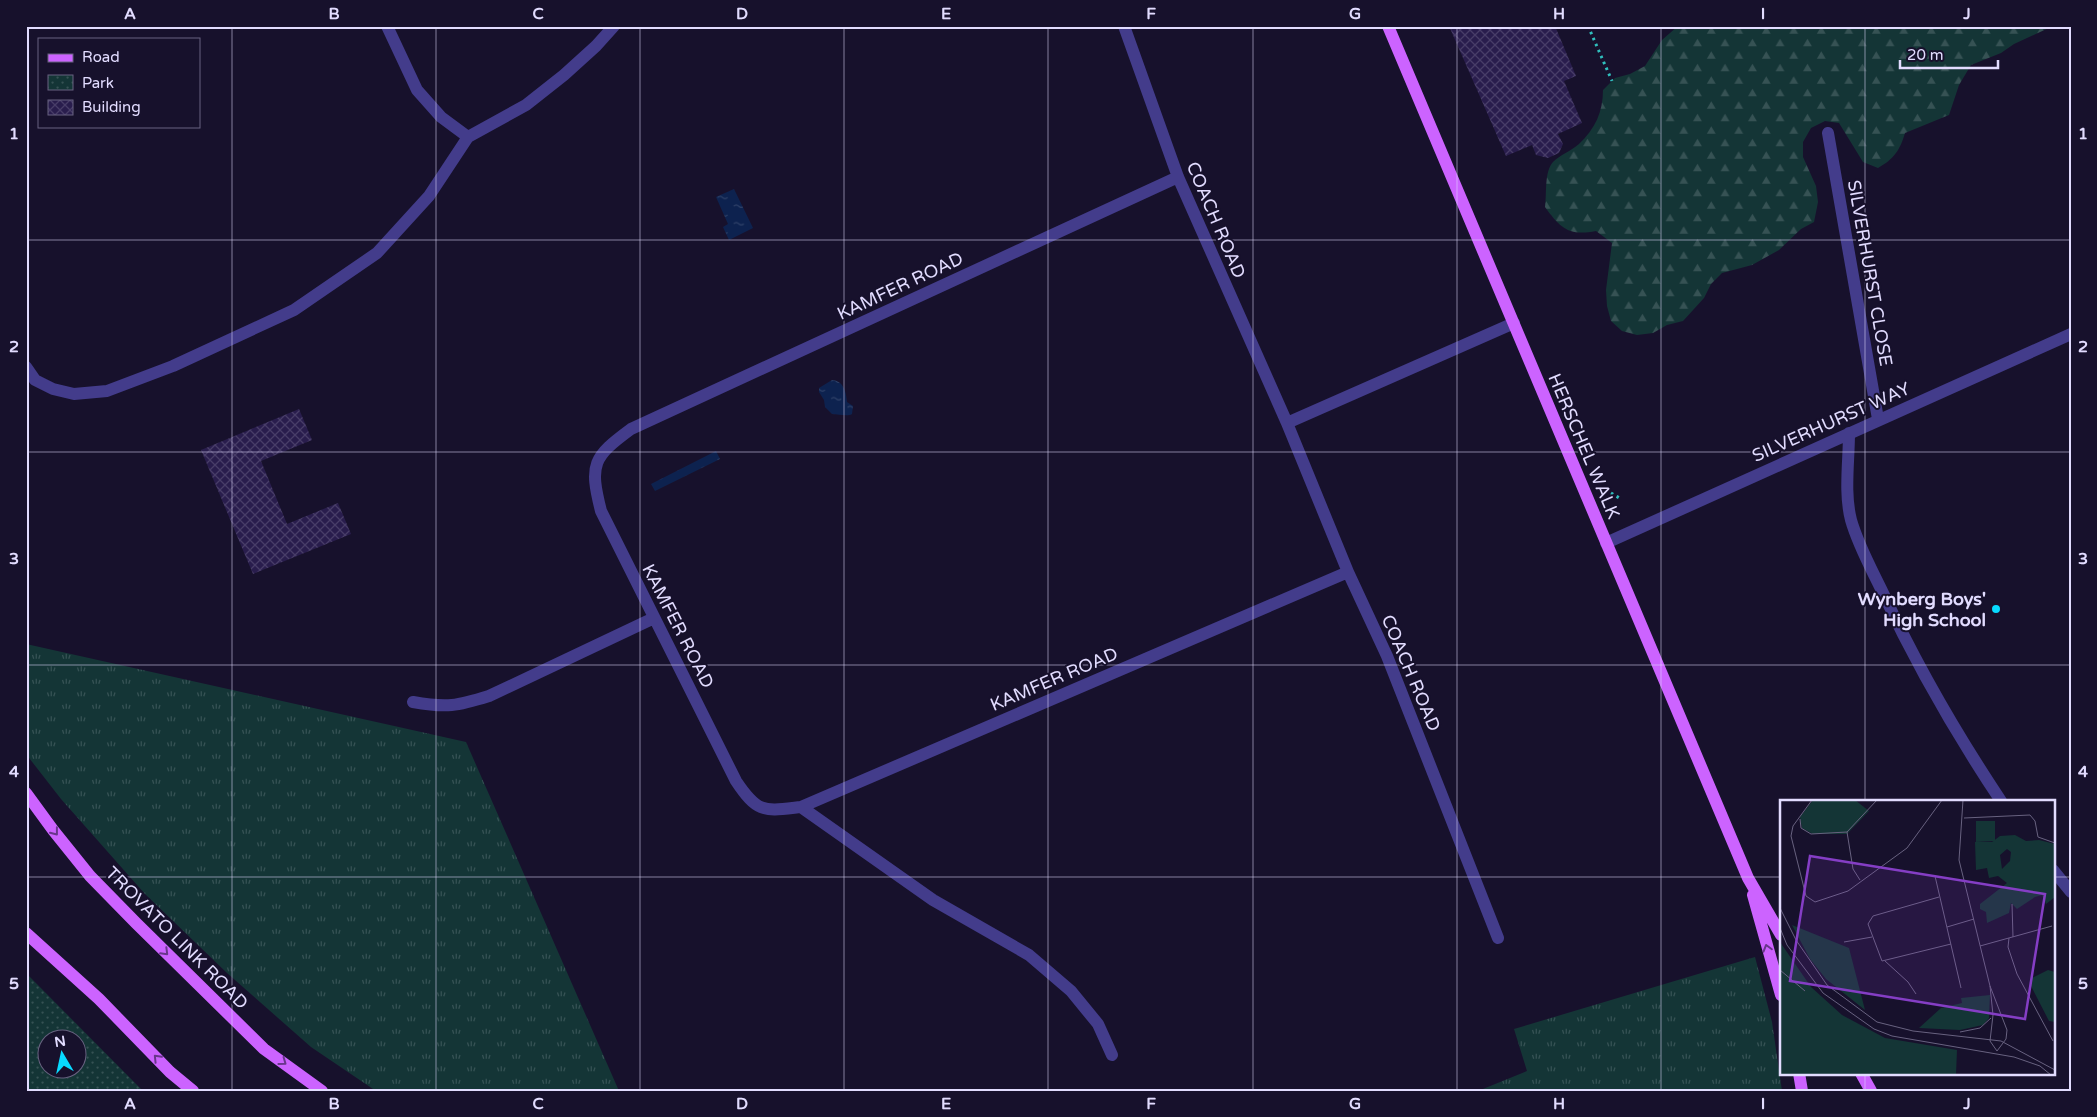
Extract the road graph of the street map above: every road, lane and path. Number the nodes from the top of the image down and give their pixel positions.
1 (387, 26) edge
2 (614, 26) edge
3 (1124, 26) edge
4 (1388, 26) edge
5 (1588, 26) edge
6 (1612, 81) dead end
7 (1828, 133) dead end
8 (468, 137) junction
9 (1178, 177) junction
10 (1514, 324) junction
11 (2071, 334) edge
12 (26, 367) edge
13 (1878, 419) junction
14 (1287, 423) junction
15 (1849, 433) junction
16 (1606, 542) junction
17 (1348, 572) junction
18 (654, 618) junction
19 (413, 702) dead end
20 (26, 793) edge
21 (2000, 800) edge
22 (26, 807) edge
23 (801, 807) junction
24 (40, 812) junction
25 (2054, 871) edge
26 (1748, 878) junction
27 (2071, 892) edge
28 (1780, 933) edge
29 (26, 934) edge
30 (1498, 938) dead end
31 (1780, 991) edge
32 (1112, 1055) dead end
33 (1799, 1074) edge
34 (1862, 1074) edge
35 (193, 1091) edge
36 (322, 1091) edge
37 (1802, 1091) edge
38 (1871, 1091) edge

1 - 8 street
2 - 8 street
3 - 9 street, COACH ROAD
4 - 10 main road, HERSCHEL WALK
5 - 6 path
7 - 13 street, SILVERHURST CLOSE
8 - 12 street
9 - 14 street, COACH ROAD
9 - 18 street, KAMFER ROAD
10 - 14 street
10 - 16 main road, HERSCHEL WALK
11 - 13 street, SILVERHURST WAY
13 - 15 street, SILVERHURST WAY
14 - 17 street, COACH ROAD
15 - 16 street, SILVERHURST WAY
15 - 21 street
16 - 26 main road, HERSCHEL WALK
17 - 23 street, KAMFER ROAD
17 - 30 street, COACH ROAD
18 - 19 street
18 - 23 street, KAMFER ROAD
20 - 24 main road, TROVATO LINK ROAD
22 - 24 main road
23 - 32 street
24 -> 36 main road, TROVATO LINK ROAD
25 - 27 street
26 - 28 main road, HERSCHEL WALK
31 -> 26 main road, HERSCHEL WALK
35 -> 29 main road
33 - 37 main road
34 - 38 main road

